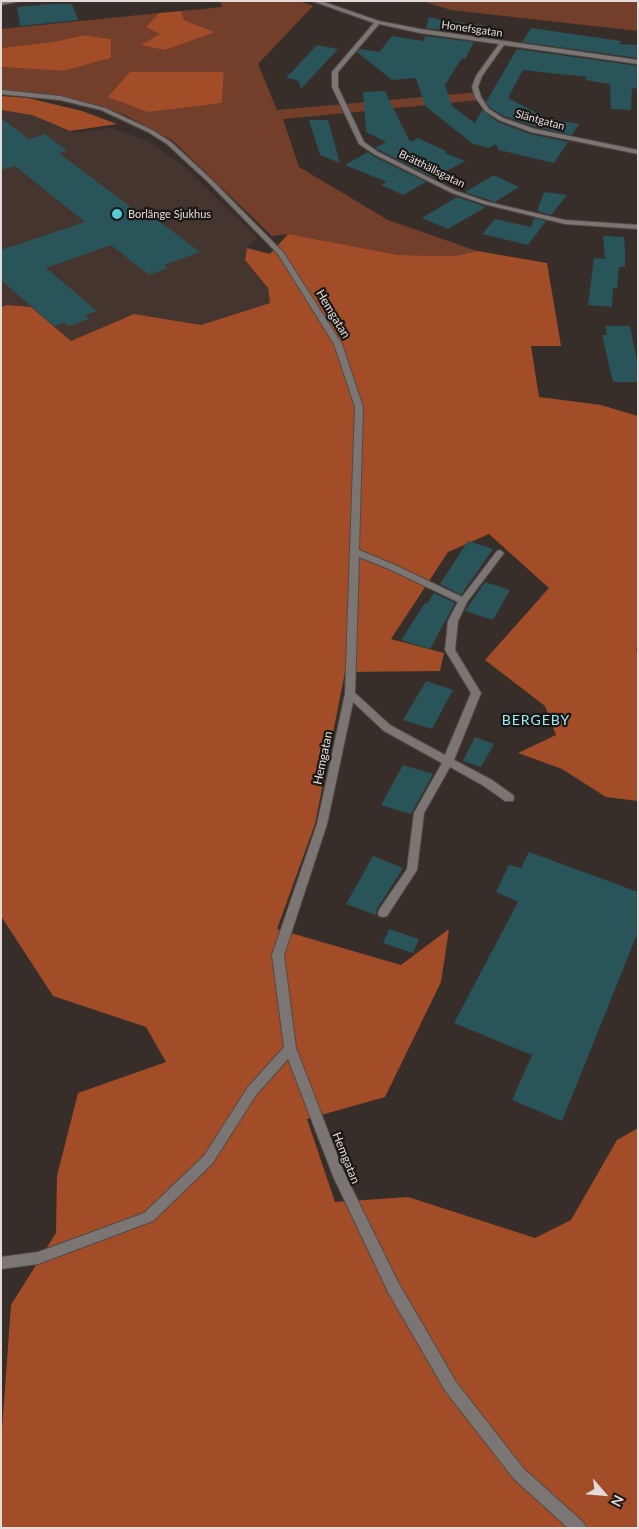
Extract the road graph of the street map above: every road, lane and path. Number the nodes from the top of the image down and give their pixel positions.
1 (19, 1) edge
2 (315, 1) edge
3 (1, 3) edge
4 (378, 22) junction
5 (502, 43) junction
6 (638, 62) edge
7 (1, 92) edge
8 (638, 152) edge
9 (638, 227) edge
10 (355, 552) junction
11 (500, 553) dead end
12 (463, 601) junction
13 (350, 694) junction
14 (448, 762) junction
15 (509, 798) dead end
16 (383, 913) dead end
17 (290, 1048) junction
18 (1, 1263) edge
19 (579, 1528) edge

1 - 3 street
2 - 4 street, Honefsgatan
4 - 5 street, Honefsgatan
4 - 9 street, Brätthällsgatan
5 - 6 street, Honefsgatan
5 - 8 street, Släntgatan
7 - 10 street, Hemgatan
10 - 12 street
10 - 13 street, Hemgatan
11 - 12 street
12 - 14 street
13 - 14 street
13 - 17 street, Hemgatan
14 - 15 street
14 - 16 street
17 - 18 street
17 - 19 street, Hemgatan

